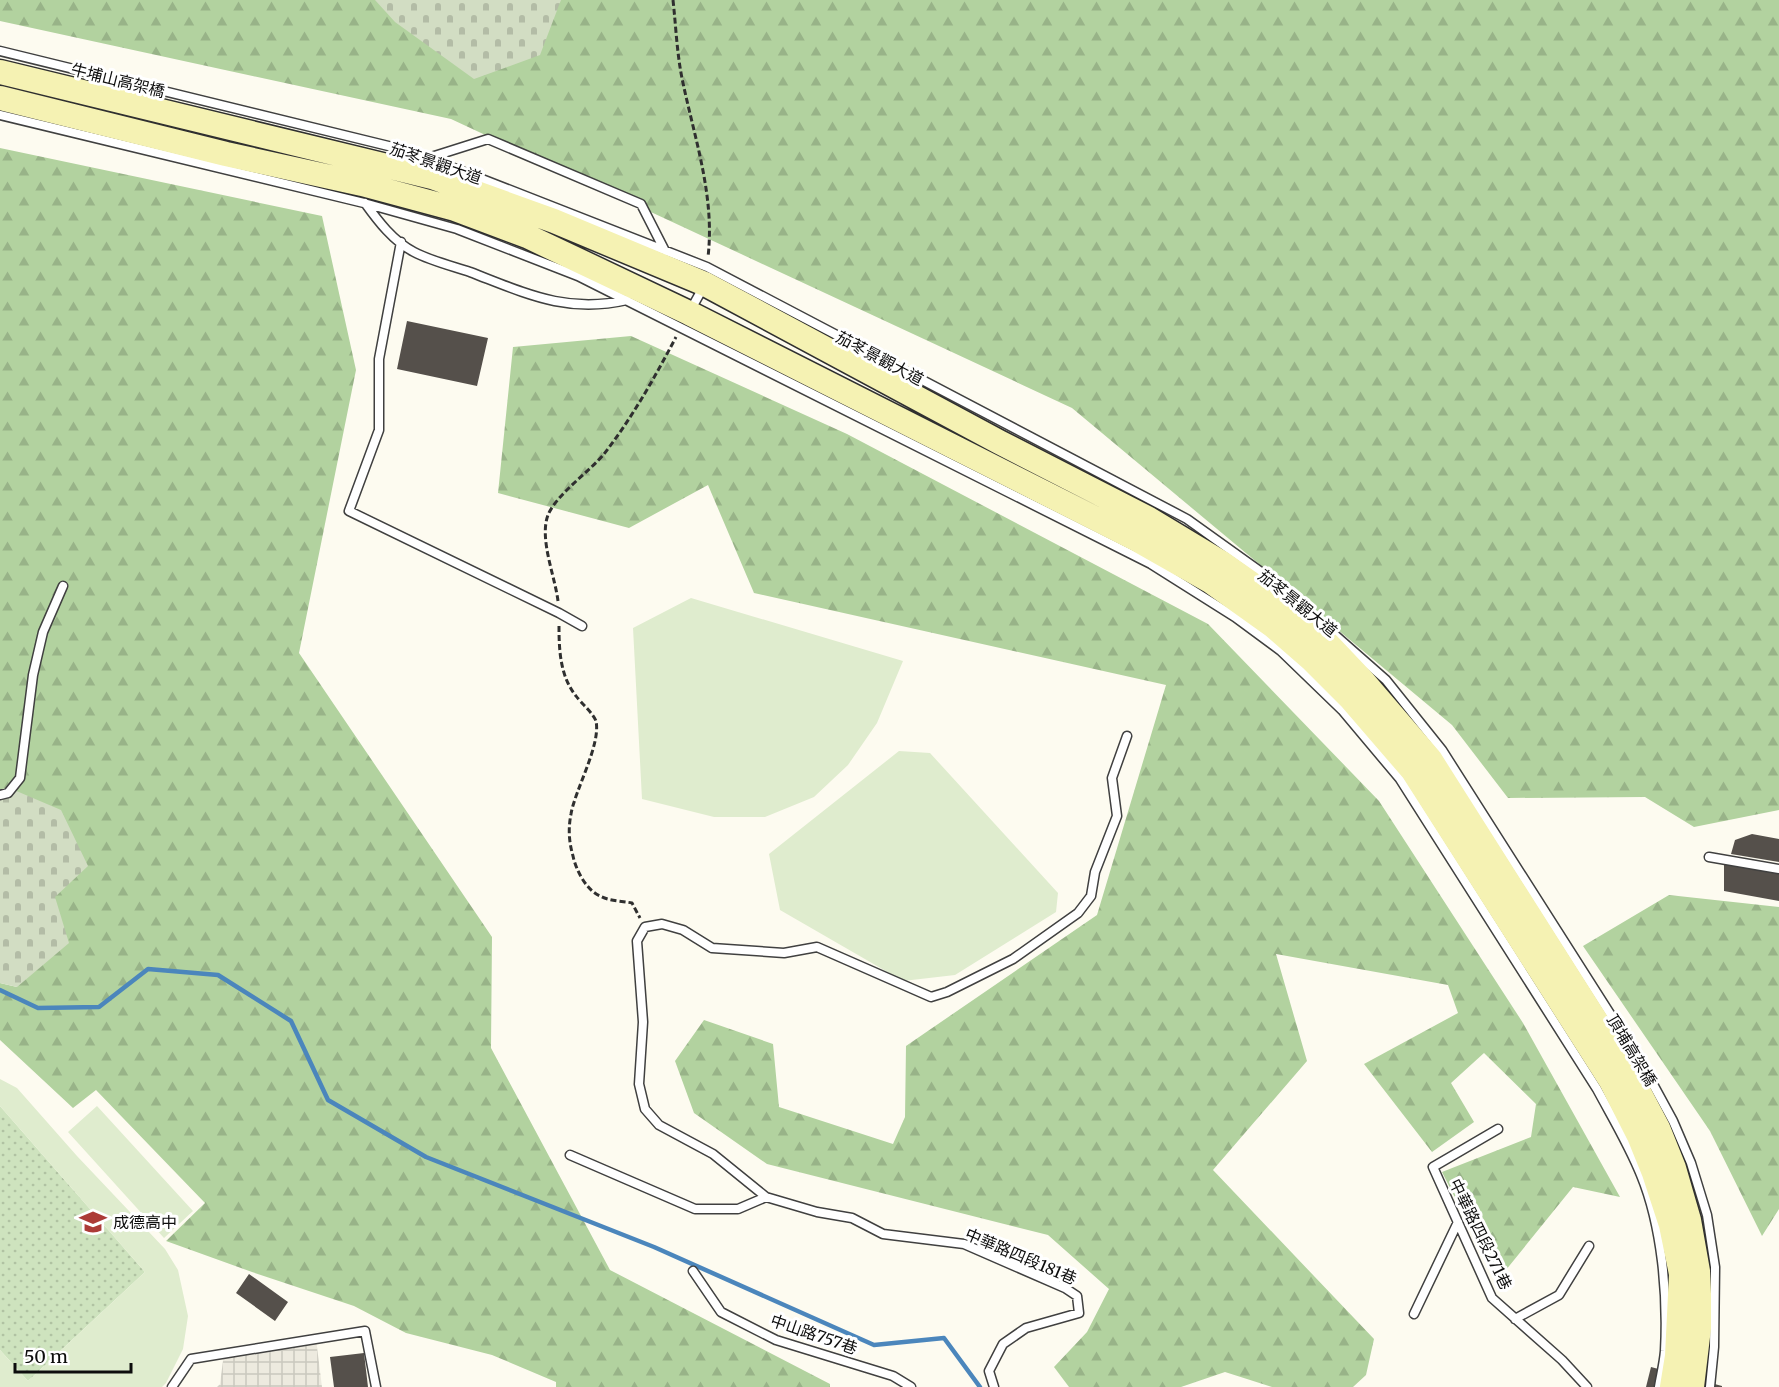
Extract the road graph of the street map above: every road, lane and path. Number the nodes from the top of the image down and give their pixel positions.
1 (673, 0) edge
2 (0, 51) edge
3 (0, 72) edge
4 (0, 98) edge
5 (0, 114) edge
6 (234, 118) junction
7 (133, 131) junction
8 (428, 158) junction
9 (186, 160) junction
10 (224, 161) junction
11 (401, 170) junction
12 (364, 203) junction
13 (401, 242) junction
14 (664, 251) junction
15 (706, 276) junction
16 (627, 300) junction
17 (685, 320) junction
18 (63, 586) dead end
19 (582, 626) dead end
20 (1127, 736) dead end
21 (1421, 765) junction
22 (0, 795) edge
23 (1709, 857) dead end
24 (1779, 870) edge
25 (1498, 1129) dead end
26 (570, 1155) dead end
27 (766, 1197) junction
28 (1458, 1222) junction
29 (1588, 1246) dead end
30 (693, 1271) dead end
31 (1414, 1314) dead end
32 (1515, 1318) junction
33 (172, 1387) edge
34 (376, 1387) edge
35 (911, 1387) edge
36 (994, 1387) edge
37 (1587, 1387) edge
38 (1659, 1387) edge
39 (1672, 1387) edge
40 (1692, 1387) edge
41 (1710, 1387) edge

1 - 15 path
2 - 6 lane, 牛埔山高架橋
3 - 6 street, 牛埔山高架橋
4 - 7 street
5 - 9 lane
6 - 8 lane, 茄苳景觀大道
6 - 11 street, 茄苳景觀大道
7 - 9 lane
7 - 10 street
8 - 11 lane
8 - 14 lane, 茄苳景觀大道
8 - 14 lane
9 - 10 lane
10 - 12 lane, 茄苳景觀大道
10 - 17 street, 茄苳景觀大道
11 - 15 street, 茄苳景觀大道
12 - 13 lane
12 - 16 lane, 茄苳景觀大道
13 - 16 lane
13 - 19 lane
14 - 15 lane, 茄苳景觀大道
15 - 17 lane
15 - 21 street, 茄苳景觀大道
16 - 17 lane, 茄苳景觀大道
17 - 21 street, 茄苳景觀大道
18 - 22 lane
20 - 27 lane, 中華路四段181巷
21 - 38 lane
21 - 39 street, 頂埔高架橋
21 - 40 street, 頂埔高架橋
21 - 41 lane, 頂埔高架橋
23 - 24 lane
25 - 28 lane, 中華路四段271巷
26 - 27 lane
27 - 36 lane, 中華路四段181巷
28 - 31 lane
28 - 32 lane, 中華路四段271巷
29 - 32 lane
30 - 35 lane, 中山路757巷
32 - 37 lane, 中華路四段271巷
33 - 34 lane

